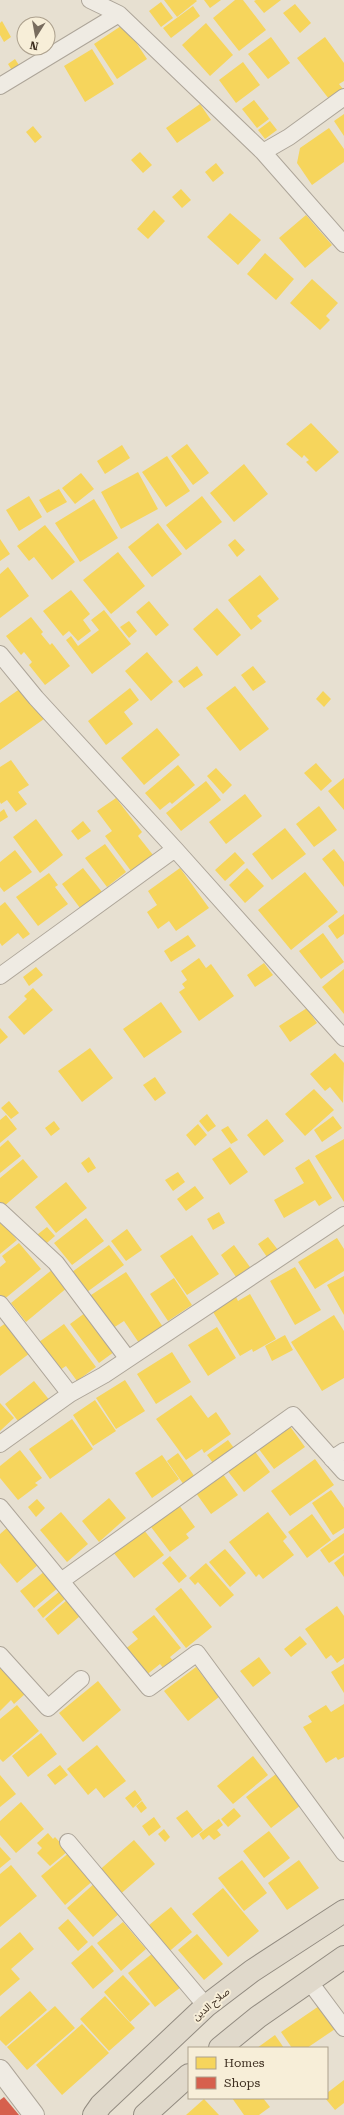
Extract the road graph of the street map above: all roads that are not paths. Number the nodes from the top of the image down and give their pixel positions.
1 (90, 0) edge
2 (119, 14) junction
3 (0, 86) edge
4 (344, 97) edge
5 (263, 152) junction
6 (344, 244) edge
7 (0, 654) edge
8 (175, 849) junction
9 (0, 976) edge
10 (344, 1038) edge
11 (0, 1211) edge
12 (344, 1216) edge
13 (0, 1304) edge
14 (128, 1359) junction
15 (70, 1394) junction
16 (0, 1444) edge
17 (338, 1455) edge
18 (344, 1472) edge
19 (0, 1507) edge
20 (61, 1581) junction
21 (0, 1655) edge
22 (81, 1679) dead end
23 (68, 1842) dead end
24 (344, 1853) edge
25 (344, 1911) edge
26 (344, 1957) edge
27 (309, 1981) junction
28 (206, 2006) junction
29 (344, 2028) edge
30 (221, 2047) edge
31 (0, 2070) edge
32 (188, 2076) edge
33 (34, 2115) edge
34 (94, 2115) edge
35 (145, 2115) edge

1 - 2 street
2 - 3 street
2 - 5 street
4 - 5 street
5 - 6 street
7 - 8 street
8 - 9 street
8 - 10 street
11 - 14 street
12 - 14 street
13 - 15 street
14 - 15 street
15 - 16 street
17 - 18 street
17 - 20 street
19 - 20 street
20 - 24 street
21 - 22 street
23 - 28 street
25 - 28 highway, صلاح الدين
26 - 27 highway
27 - 29 street
27 - 30 highway
28 - 34 highway, صلاح الدين
31 - 33 street
32 - 35 highway

